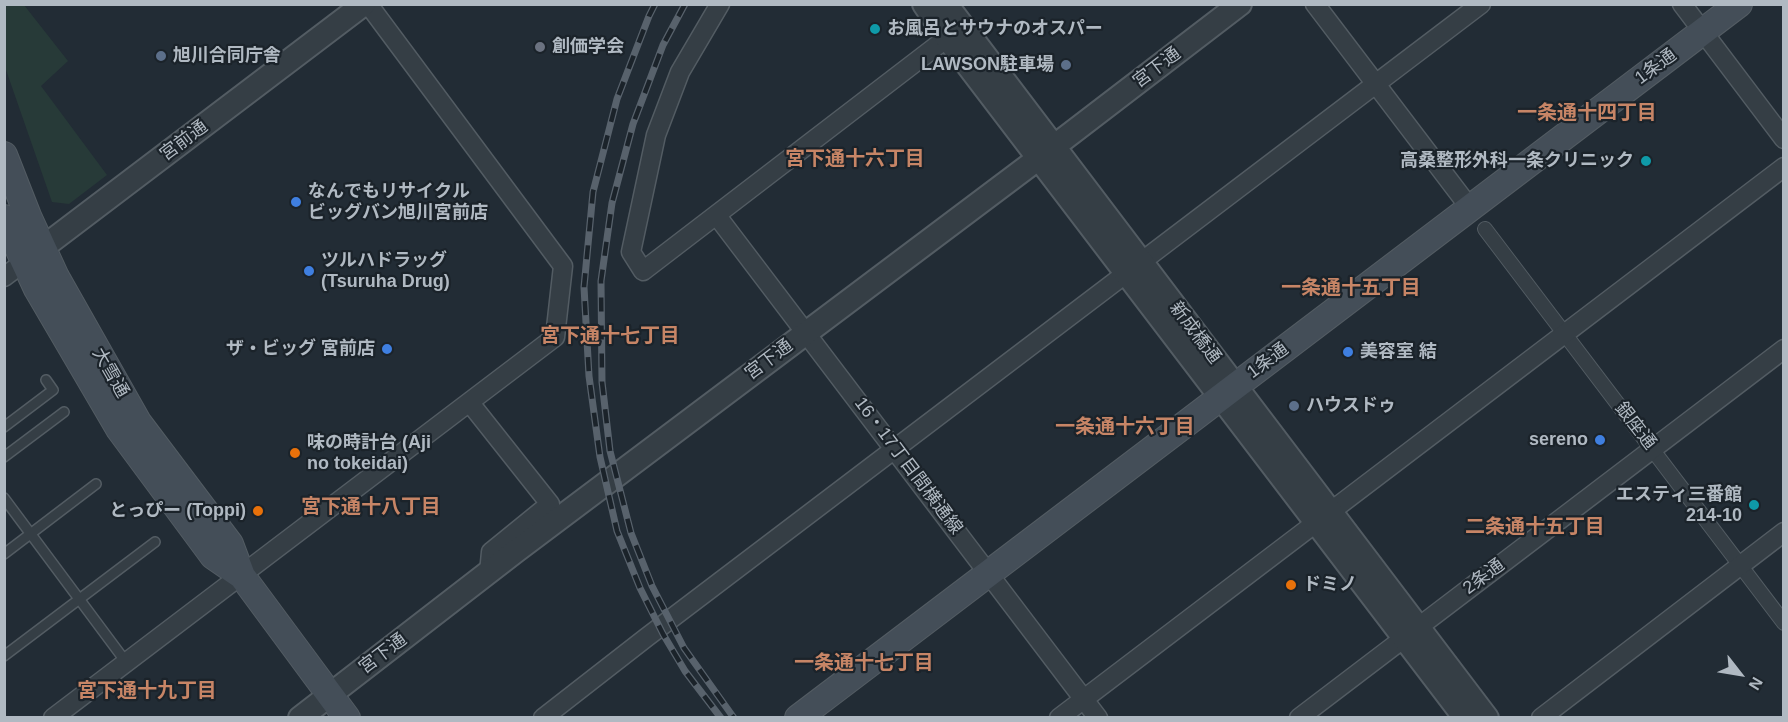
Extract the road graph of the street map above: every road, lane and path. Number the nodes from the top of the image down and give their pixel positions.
1 (366, 4) edge
2 (720, 4) edge
3 (924, 4) edge
4 (946, 4) edge
5 (1240, 4) edge
6 (1315, 4) edge
7 (1481, 4) edge
8 (1682, 4) edge
9 (1739, 4) edge
10 (955, 32) junction
11 (1703, 32) junction
12 (1376, 84) junction
13 (1784, 138) edge
14 (1046, 153) junction
15 (4, 155) edge
16 (1784, 167) edge
17 (1470, 208) junction
18 (717, 216) junction
19 (4, 218) edge
20 (1485, 229) dead end
21 (23, 262) edge
22 (1134, 269) junction
23 (806, 332) junction
24 (1564, 334) junction
25 (1784, 349) edge
26 (46, 380) dead end
27 (1228, 392) junction
28 (470, 402) junction
29 (64, 412) dead end
30 (4, 427) edge
31 (896, 449) junction
32 (1653, 449) junction
33 (4, 457) edge
34 (96, 484) dead end
35 (4, 498) edge
36 (1323, 517) junction
37 (1784, 532) edge
38 (30, 534) junction
39 (155, 542) dead end
40 (4, 554) edge
41 (1740, 565) junction
42 (489, 573) junction
43 (989, 573) junction
44 (242, 576) junction
45 (80, 599) junction
46 (1784, 623) edge
47 (1411, 632) junction
48 (4, 656) edge
49 (126, 662) junction
50 (332, 694) junction
51 (1084, 699) junction
52 (53, 717) edge
53 (300, 717) edge
54 (347, 717) edge
55 (543, 717) edge
56 (798, 717) edge
57 (1059, 717) edge
58 (1098, 717) edge
59 (1299, 717) edge
60 (1465, 717) edge
61 (1487, 717) edge
62 (1541, 717) edge

1 - 21 street, 宮前通
1 - 28 street
2 - 18 street
3 - 10 street, 新成橋通
4 - 10 street, 新成橋通
5 - 14 street, 宮下通
6 - 12 street
7 - 12 street
8 - 11 street
9 - 11 main road, 1条通
10 - 14 street, 新成橋通
10 - 18 street
11 - 13 street
11 - 17 main road, 1条通
12 - 17 street
12 - 22 street
14 - 22 street, 新成橋通
14 - 23 street, 宮下通
15 - 21 main road, 大雪通
16 - 24 street
17 - 27 main road, 1条通
18 - 23 street, 16・17丁目間横通線
19 - 21 main road, 大雪通
20 - 24 street, 銀座通
21 - 44 main road, 大雪通
22 - 27 street, 新成橋通
22 - 31 street
23 - 31 street, 16・17丁目間横通線
23 - 42 street, 宮下通
24 - 32 street, 銀座通
24 - 36 street
25 - 32 street, 2条通
26 - 30 lane
27 - 36 street, 新成橋通
27 - 43 main road, 1条通
28 - 42 street
28 - 44 street
29 - 33 lane
31 - 43 street, 16・17丁目間横通線
31 - 55 street
32 - 41 street, 銀座通
32 - 47 street, 2条通
34 - 38 lane
35 - 38 lane
36 - 47 street, 新成橋通
36 - 51 street
37 - 41 street
38 - 40 lane
38 - 45 lane
39 - 45 lane
41 - 46 street, 銀座通
41 - 62 street
42 - 50 street, 宮下通
43 - 51 street, 16・17丁目間横通線
43 - 56 main road, 1条通
44 - 49 street
44 - 50 main road, 大雪通
45 - 48 lane
45 - 49 lane
47 - 59 street, 2条通
47 - 60 street, 新成橋通
47 - 61 street, 新成橋通
49 - 52 street
50 - 53 street, 宮下通
50 - 54 main road, 大雪通
51 - 57 street
51 - 58 street, 16・17丁目間横通線

